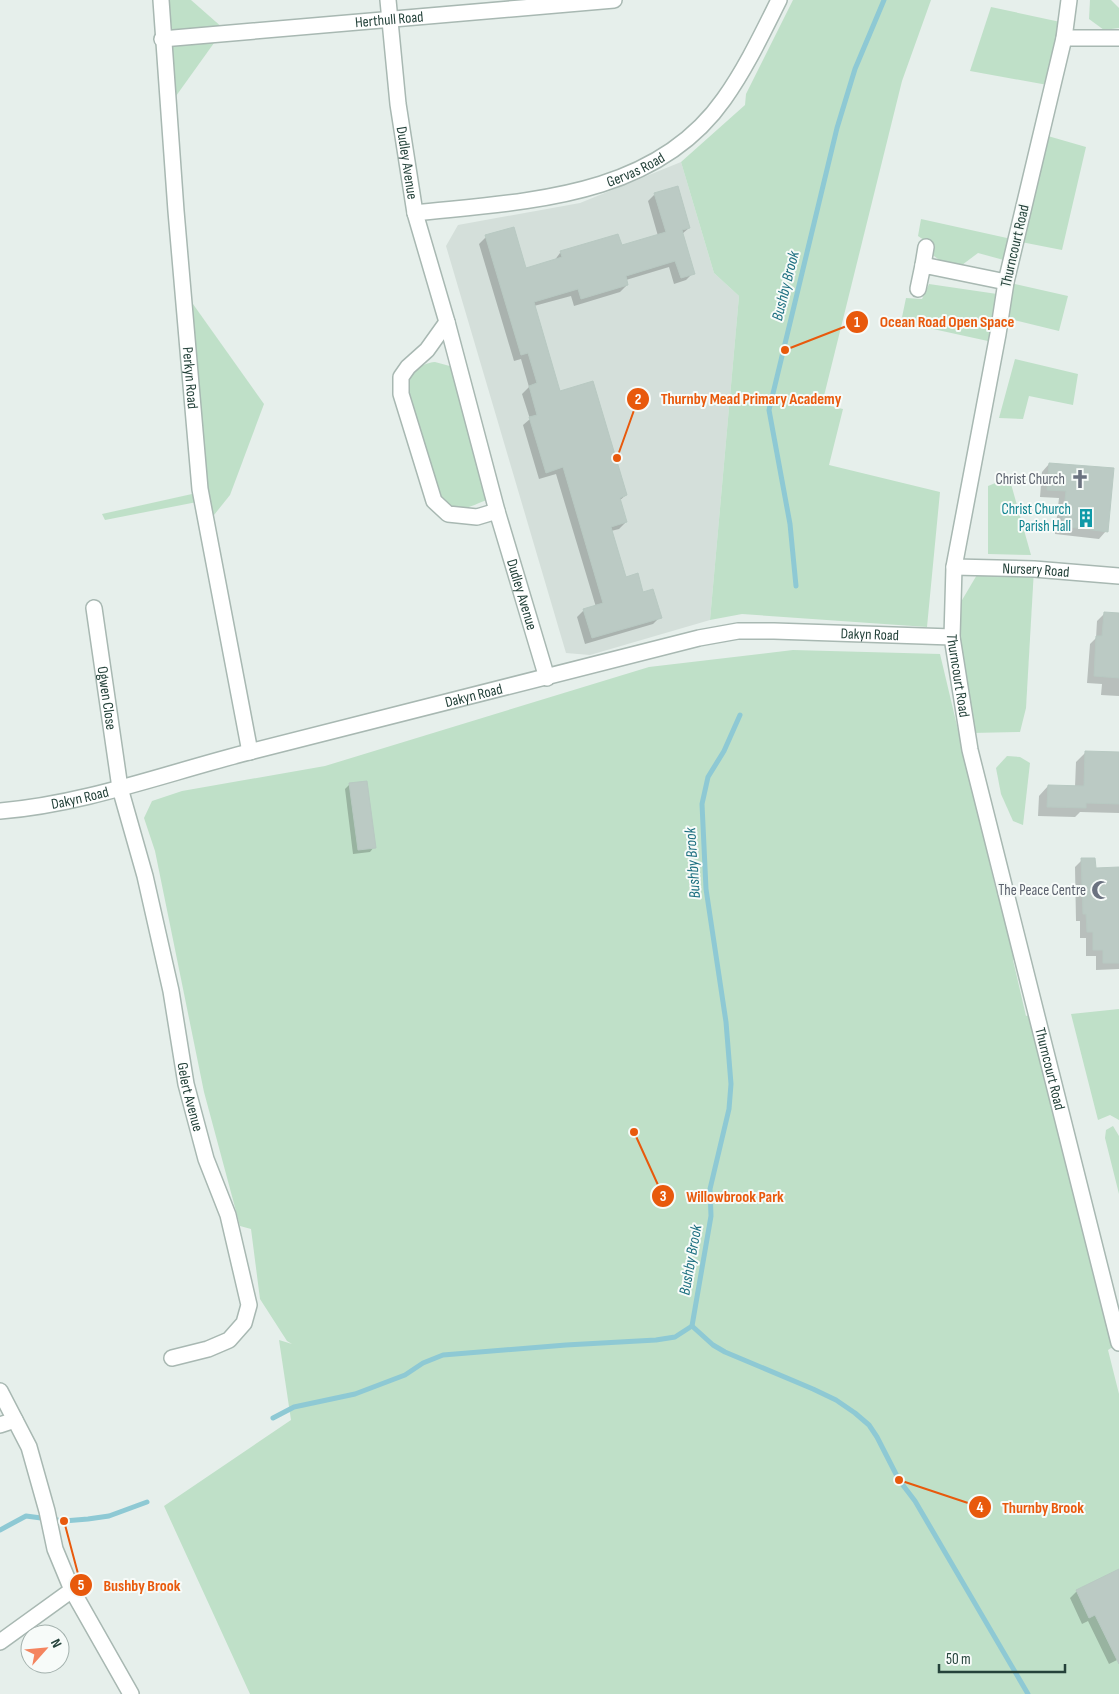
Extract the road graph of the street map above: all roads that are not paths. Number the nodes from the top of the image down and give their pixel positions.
1 (161, 0) edge
2 (388, 0) edge
3 (614, 0) edge
4 (779, 0) edge
5 (1069, 0) edge
6 (389, 20) junction
7 (1064, 38) junction
8 (1119, 38) edge
9 (162, 40) junction
10 (415, 213) junction
11 (926, 247) dead end
12 (923, 265) junction
13 (1006, 282) junction
14 (918, 289) dead end
15 (447, 322) junction
16 (497, 511) junction
17 (954, 567) junction
18 (1119, 576) edge
19 (94, 608) dead end
20 (952, 636) junction
21 (547, 678) junction
22 (250, 752) junction
23 (120, 788) junction
24 (0, 811) edge
25 (1119, 1343) edge
26 (172, 1358) dead end
27 (0, 1391) edge
28 (15, 1420) junction
29 (0, 1425) edge
30 (72, 1590) junction
31 (0, 1642) edge
32 (131, 1694) edge

1 - 9 street, Perkyn Road
2 - 6 street, Dudley Avenue
3 - 6 street, Herthull Road
4 - 10 street, Gervas Road
5 - 7 street, Thurncourt Road
6 - 9 street, Herthull Road
6 - 10 street, Dudley Avenue
7 - 8 street
7 - 13 street, Thurncourt Road
9 - 22 street, Perkyn Road
10 - 15 street, Dudley Avenue
11 - 12 street
12 - 13 street
12 - 14 street
13 - 17 street, Thurncourt Road
15 - 16 street, Dudley Avenue
15 - 16 street
16 - 21 street, Dudley Avenue
17 - 18 street, Nursery Road
17 - 20 street, Thurncourt Road
19 - 23 street, Ogwen Close
20 - 21 street, Dakyn Road
20 - 25 street, Thurncourt Road
21 - 22 street, Dakyn Road
22 - 23 street, Dakyn Road
23 - 24 street, Dakyn Road
23 - 26 street, Gelert Avenue
27 - 28 street
28 - 29 street
28 - 30 street
30 - 31 street
30 - 32 street

